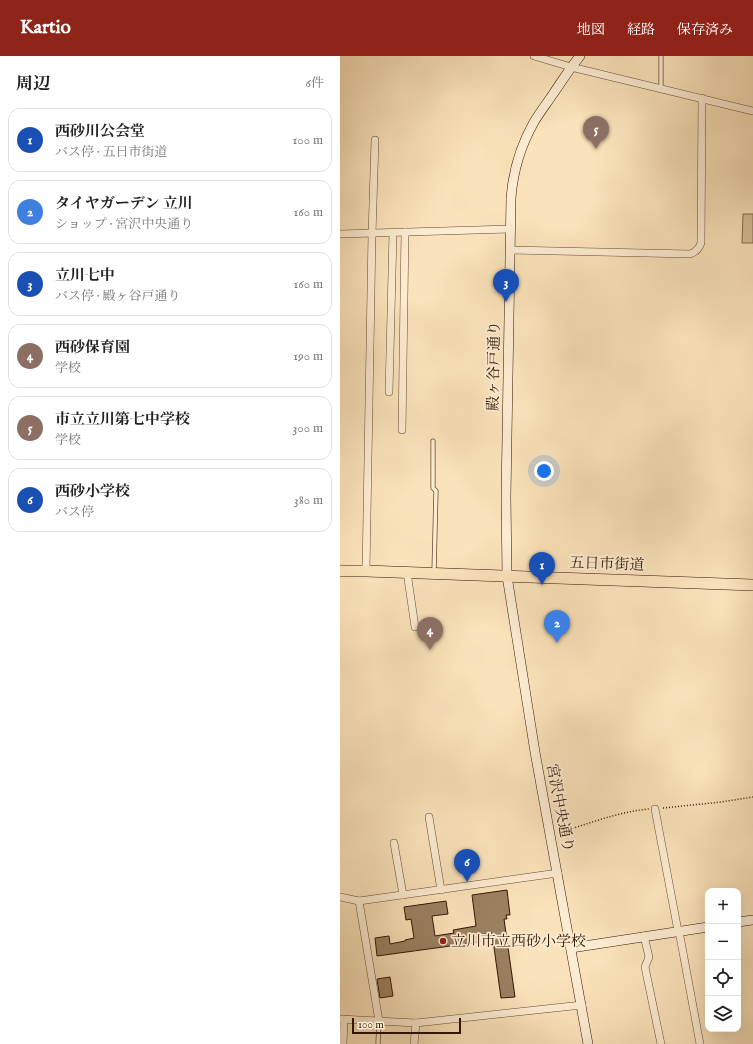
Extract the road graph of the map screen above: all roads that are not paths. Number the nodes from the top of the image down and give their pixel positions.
1 (534, 56) edge
2 (580, 56) edge
3 (662, 56) edge
4 (571, 67) junction
5 (661, 89) junction
6 (702, 98) junction
7 (753, 111) edge
8 (375, 140) dead end
9 (511, 229) junction
10 (405, 232) junction
11 (393, 233) junction
12 (340, 234) edge
13 (372, 234) junction
14 (510, 250) junction
15 (390, 365) junction
16 (403, 365) junction
17 (389, 392) dead end
18 (402, 430) dead end
19 (433, 441) dead end
20 (340, 571) edge
21 (366, 571) junction
22 (407, 572) junction
23 (434, 573) junction
24 (507, 576) junction
25 (753, 585) edge
26 (415, 627) dead end
27 (655, 809) dead end
28 (429, 816) dead end
29 (394, 843) dead end
30 (558, 873) junction
31 (441, 890) junction
32 (403, 895) junction
33 (340, 897) edge
34 (360, 901) junction
35 (753, 920) edge
36 (741, 922) edge
37 (705, 927) edge
38 (678, 931) junction
39 (644, 936) junction
40 (572, 948) junction
41 (582, 1004) junction
42 (342, 1019) edge
43 (379, 1021) junction
44 (416, 1023) junction
45 (697, 1040) edge
46 (343, 1044) edge
47 (378, 1044) edge
48 (414, 1044) edge
49 (588, 1044) edge
50 (661, 1044) edge

1 - 4 street
2 - 4 street, 殿ヶ谷戸通り
3 - 5 lane
4 - 5 street
4 - 9 street, 殿ヶ谷戸通り
5 - 6 street
6 - 7 street
6 - 14 street
8 - 13 street
9 - 10 street
9 - 14 street, 殿ヶ谷戸通り
10 - 11 street
10 - 16 street
11 - 13 street
11 - 15 street
12 - 13 street
13 - 21 street
14 - 24 street, 殿ヶ谷戸通り
15 - 16 street
15 - 17 street
16 - 18 street
19 - 23 lane
20 - 21 main road, 五日市街道
21 - 22 main road, 五日市街道
22 - 23 main road, 五日市街道
22 - 26 street
23 - 24 main road, 五日市街道
24 - 25 main road, 五日市街道
24 - 30 street, 宮沢中央通り
27 - 38 street
28 - 31 street
29 - 32 street
30 - 31 street
30 - 40 street, 宮沢中央通り
31 - 32 street
32 - 34 street
33 - 34 street
34 - 43 street
35 - 36 street
37 - 38 street
38 - 39 street
38 - 45 street
39 - 40 street
39 - 50 street
40 - 41 street, 宮沢中央通り
41 - 44 street
41 - 49 street, 宮沢中央通り
42 - 43 street
42 - 46 street
43 - 44 street
43 - 47 lane
44 - 48 street

